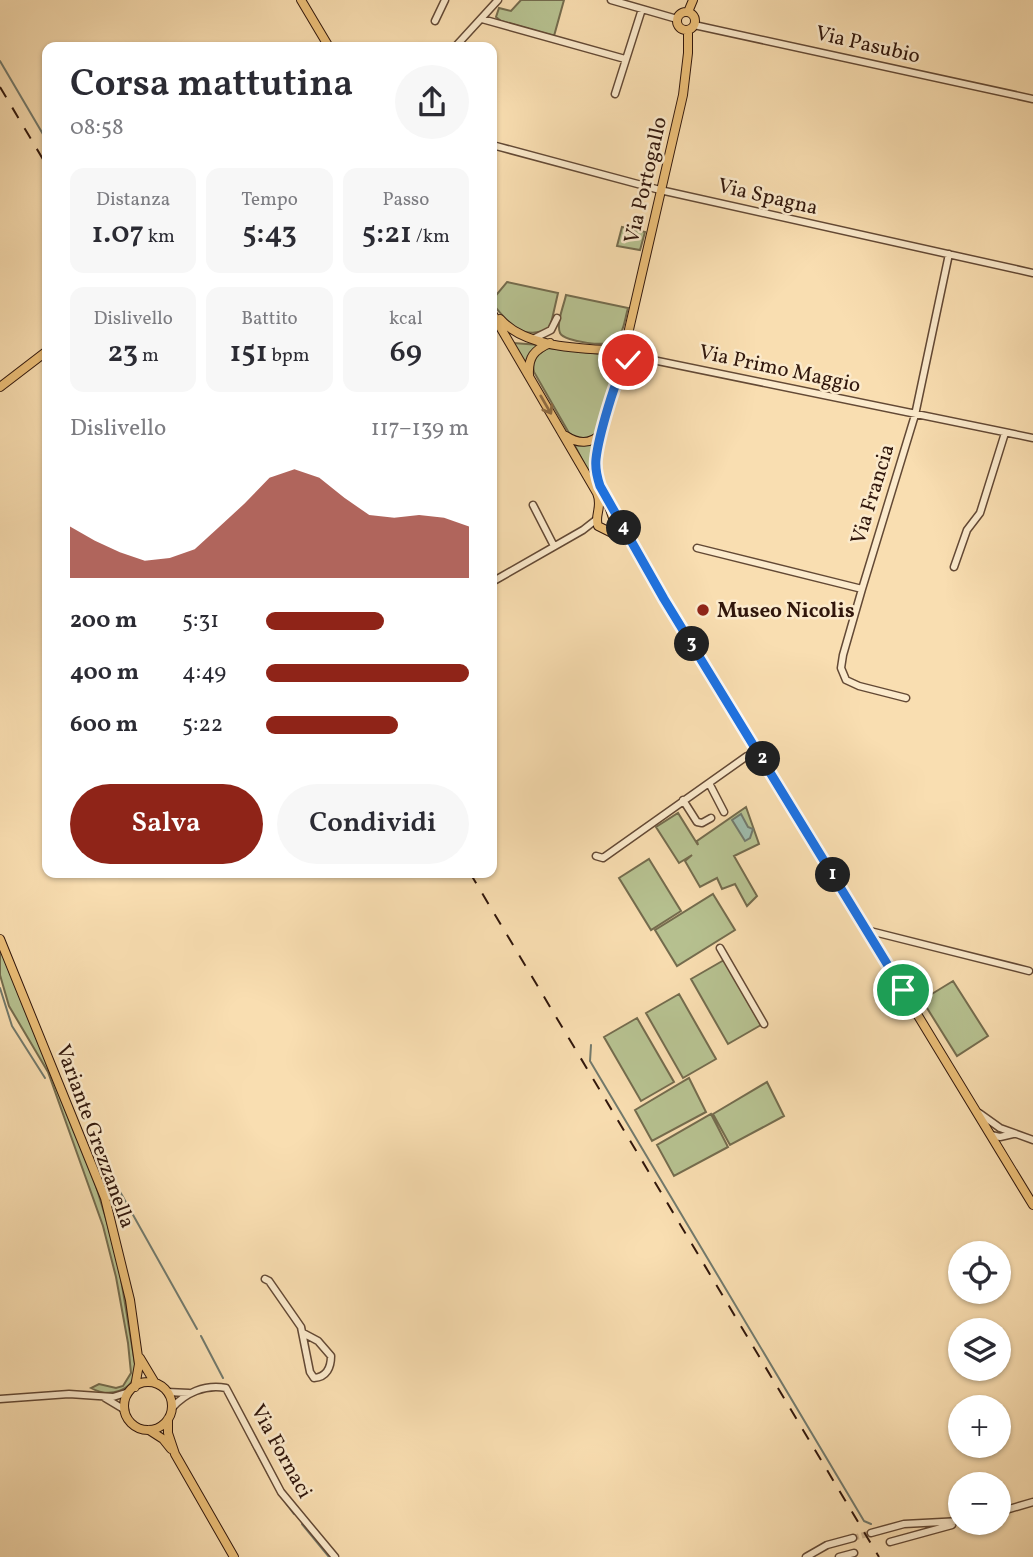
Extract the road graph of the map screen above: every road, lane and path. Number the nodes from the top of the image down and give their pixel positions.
1 (301, 0) edge
2 (445, 0) edge
3 (498, 0) edge
4 (611, 0) edge
5 (693, 0) edge
6 (642, 9) junction
7 (688, 12) junction
8 (482, 19) junction
9 (677, 19) junction
10 (435, 21) dead end
11 (691, 27) junction
12 (326, 42) edge
13 (460, 42) edge
14 (625, 59) junction
15 (615, 94) dead end
16 (1033, 99) edge
17 (497, 146) edge
18 (660, 190) junction
19 (949, 254) junction
20 (1033, 273) edge
21 (497, 316) edge
22 (557, 318) dead end
23 (497, 320) edge
24 (628, 336) junction
25 (532, 339) junction
26 (550, 343) junction
27 (603, 350) junction
28 (624, 353) junction
29 (42, 355) edge
30 (637, 355) junction
31 (619, 373) junction
32 (530, 376) junction
33 (0, 387) edge
34 (915, 415) junction
35 (603, 431) junction
36 (1005, 433) junction
37 (563, 435) junction
38 (1033, 438) edge
39 (607, 500) junction
40 (533, 505) dead end
41 (598, 517) junction
42 (612, 517) junction
43 (603, 529) junction
44 (583, 530) junction
45 (554, 546) junction
46 (634, 548) junction
47 (697, 548) dead end
48 (954, 567) dead end
49 (497, 579) edge
50 (862, 589) junction
51 (906, 698) dead end
52 (759, 753) junction
53 (709, 783) junction
54 (683, 800) junction
55 (724, 811) dead end
56 (711, 818) dead end
57 (596, 856) dead end
58 (866, 930) junction
59 (0, 939) edge
60 (720, 948) dead end
61 (1029, 971) dead end
62 (764, 1024) dead end
63 (977, 1111) junction
64 (1000, 1128) junction
65 (991, 1135) junction
66 (1010, 1135) junction
67 (1033, 1140) edge
68 (1003, 1155) junction
69 (1033, 1205) edge
70 (265, 1279) dead end
71 (303, 1333) junction
72 (138, 1352) junction
73 (156, 1384) junction
74 (132, 1389) junction
75 (167, 1392) junction
76 (190, 1393) junction
77 (100, 1396) junction
78 (0, 1399) edge
79 (172, 1408) junction
80 (125, 1410) junction
81 (169, 1419) junction
82 (149, 1430) junction
83 (175, 1454) junction
84 (1033, 1502) edge
85 (1011, 1508) edge
86 (948, 1522) edge
87 (948, 1526) edge
88 (871, 1533) tunnel mouth
89 (853, 1538) tunnel mouth
90 (890, 1542) dead end
91 (854, 1553) dead end
92 (234, 1557) edge
93 (335, 1557) edge
94 (806, 1557) edge
95 (839, 1557) edge

1 - 12 main road
2 - 10 street
3 - 8 street
4 - 6 street
5 - 7 main road
6 - 9 street
6 - 14 street
7 - 9 main road
7 - 11 main road
8 - 13 street
8 - 14 street
9 - 11 main road
11 - 16 street, Via Pasubio
11 - 18 main road, Via Portogallo
14 - 15 street
17 - 18 street, Via Spagna
18 - 19 street, Via Spagna
18 - 24 main road, Via Portogallo
19 - 20 street, Via Spagna
19 - 34 street, Via Francia
21 - 25 main road
22 - 25 street
23 - 32 main road
24 - 27 main road
24 - 28 main road, Via Portogallo
24 - 30 street
25 - 26 main road
26 - 27 main road, Via Primo Maggio
26 - 32 main road
27 - 28 street, Via Primo Maggio
27 - 31 main road
28 - 30 street, Via Primo Maggio
28 - 31 main road, Via Portogallo
29 - 33 main road
30 - 31 street
30 - 34 street, Via Primo Maggio
31 - 35 main road
32 -> 37 main road
34 - 36 street, Via Primo Maggio
34 - 50 street, Via Francia
35 - 37 main road
35 - 39 main road
36 - 38 street, Via Primo Maggio
36 - 48 street
37 - 41 main road
39 - 42 main road
39 - 46 main road
40 - 45 street
41 - 42 main road
41 - 43 main road
41 - 44 street
42 - 43 main road
42 - 46 main road
43 - 44 street
43 - 46 main road
44 - 45 street
45 - 49 street
46 - 52 main road
47 - 50 street
50 - 51 street, Via Francia
52 - 53 street
52 - 58 main road
53 - 54 street
53 - 55 street
54 - 56 street
54 - 57 street
58 - 61 street
58 - 63 main road
59 - 72 main road, Variante Grezzanella
60 - 62 street
63 - 64 street
63 - 65 main road
64 - 65 street
64 - 66 street
65 - 66 street
65 - 68 main road
66 - 67 street
66 - 68 street
68 - 69 main road
70 - 71 street
71 - 71 street
72 - 73 main road, Variante Grezzanella
72 - 74 main road, Variante Grezzanella
73 - 74 main road
73 - 75 main road, Variante Grezzanella
74 - 77 street
74 - 80 main road, Variante Grezzanella
75 - 76 street, Via Fornaci
75 - 79 main road
76 - 79 street
76 - 93 street, Via Fornaci
77 - 78 street
77 - 80 street
79 - 81 main road
80 - 82 main road
81 - 82 main road
81 - 83 main road
82 - 83 main road
83 - 92 main road
84 - 85 street
86 - 88 street
87 - 90 street
89 - 94 street
91 - 95 street

